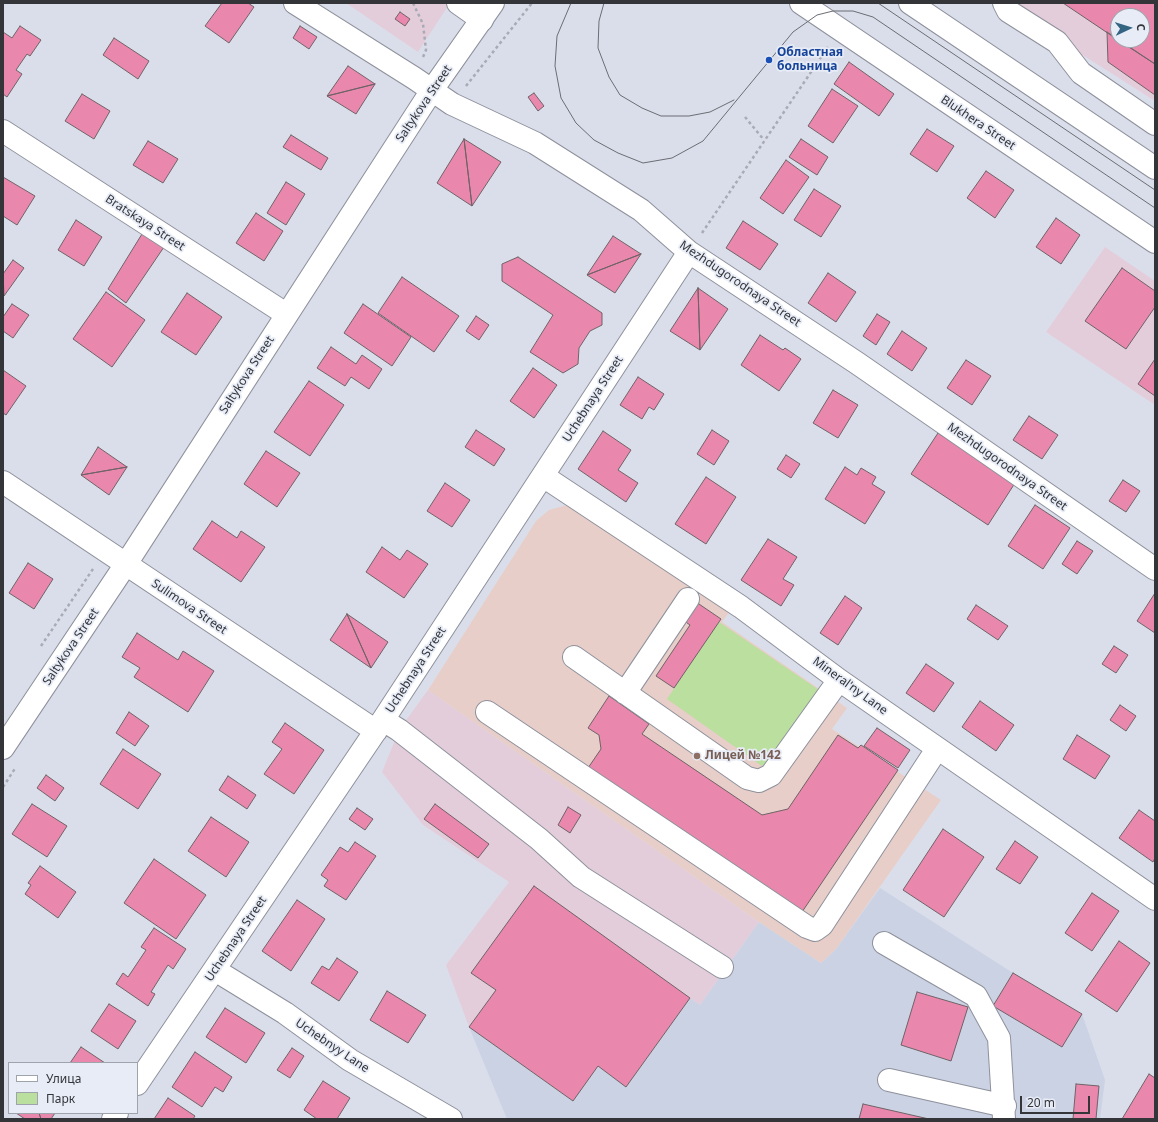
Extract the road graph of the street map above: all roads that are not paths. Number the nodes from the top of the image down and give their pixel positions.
1 (295, 3) edge
2 (458, 3) edge
3 (801, 3) edge
4 (911, 3) edge
5 (1004, 3) edge
6 (487, 12) edge
7 (432, 90) junction
8 (1155, 124) edge
9 (3, 131) edge
10 (1155, 168) edge
11 (1155, 242) edge
12 (689, 252) junction
13 (286, 314) junction
14 (543, 476) junction
15 (3, 482) edge
16 (126, 564) junction
17 (1155, 568) edge
18 (688, 599) dead end
19 (574, 657) dead end
20 (839, 680) junction
21 (625, 693) junction
22 (487, 712) dead end
23 (379, 726) junction
24 (3, 748) edge
25 (937, 748) junction
26 (1155, 899) edge
27 (884, 943) dead end
28 (722, 967) dead end
29 (215, 970) junction
30 (889, 1080) dead end
31 (138, 1083) edge
32 (1004, 1112) edge
33 (451, 1119) edge

1 - 7 street, Mezhdugorodnaya Street
2 - 6 street
3 - 11 street, Blukhera Street
4 - 10 street
5 - 8 street
6 - 7 street, Saltykova Street
7 - 12 street, Mezhdugorodnaya Street
7 - 13 street, Saltykova Street
9 - 13 street, Bratskaya Street
12 - 14 street, Uchebnaya Street
12 - 17 street, Mezhdugorodnaya Street
13 - 16 street, Saltykova Street
14 - 20 street, Mineral'ny Lane
14 - 23 street, Uchebnaya Street
15 - 16 street, Sulimova Street
16 - 23 street, Sulimova Street
16 - 24 street, Saltykova Street
18 - 21 street
19 - 21 street
20 - 21 street
20 - 25 street, Mineral'ny Lane
22 - 25 street
23 - 28 street, Sulimova Street
23 - 29 street, Uchebnaya Street
25 - 26 street, Mineral'ny Lane
27 - 32 street
29 - 31 street, Uchebnaya Street
29 - 33 street, Uchebnyy Lane
30 - 32 street

